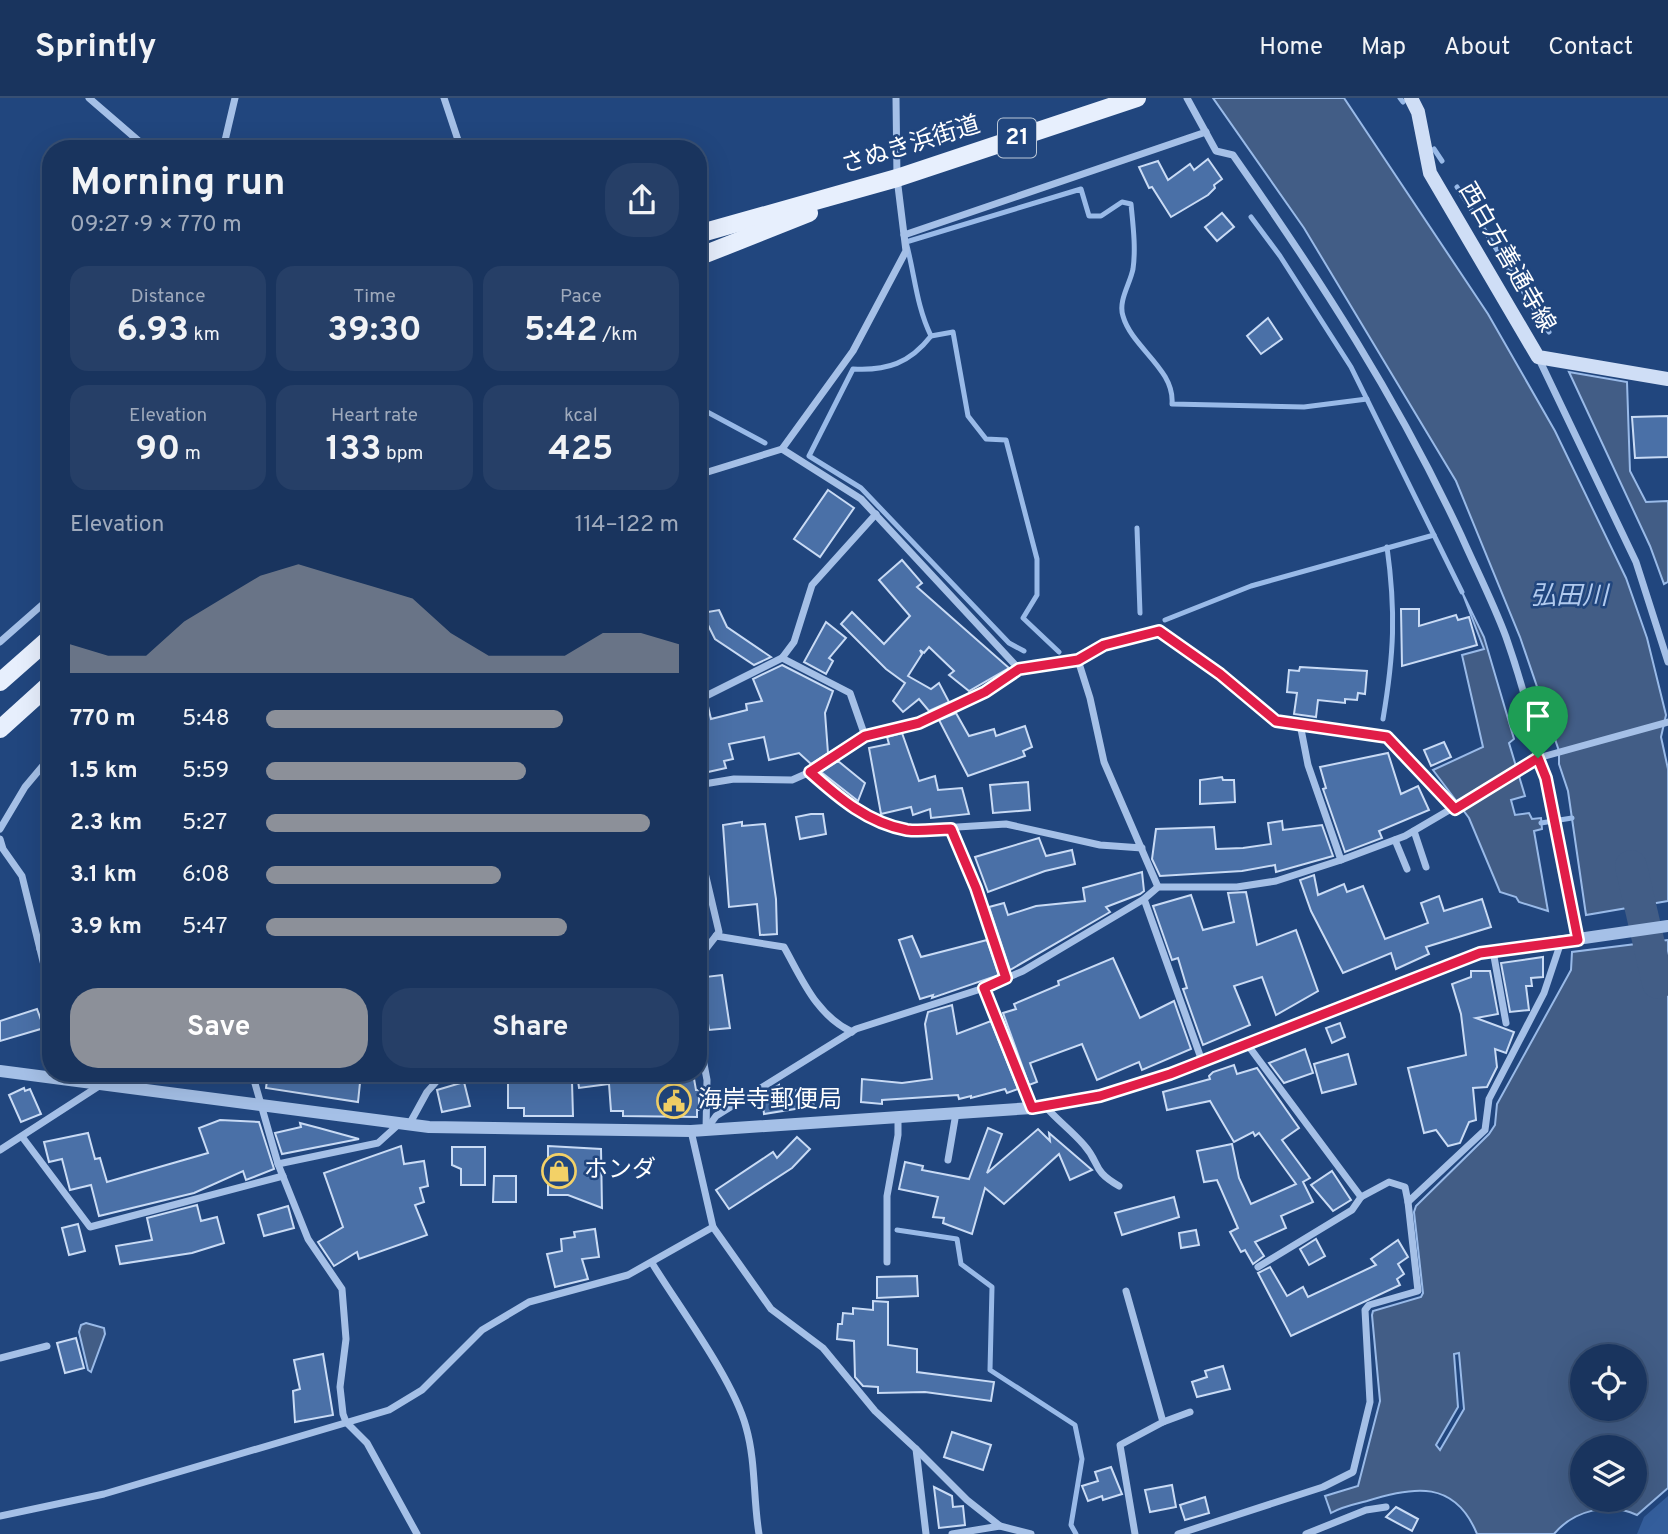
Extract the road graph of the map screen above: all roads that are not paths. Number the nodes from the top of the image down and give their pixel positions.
1 (89, 98) edge
2 (235, 98) edge
3 (444, 98) edge
4 (896, 98) edge
5 (1137, 98) edge
6 (1187, 98) edge
7 (1411, 98) edge
8 (1206, 132) junction
9 (138, 140) edge
10 (225, 140) edge
11 (458, 140) edge
12 (897, 178) junction
13 (707, 231) edge
14 (904, 234) junction
15 (707, 253) edge
16 (1538, 356) junction
17 (1668, 379) edge
18 (782, 449) junction
19 (707, 472) edge
20 (876, 514) junction
21 (42, 605) edge
22 (0, 642) edge
23 (42, 645) edge
24 (782, 658) junction
25 (1668, 659) edge
26 (1078, 660) junction
27 (1019, 669) junction
28 (0, 682) edge
29 (42, 691) edge
30 (707, 695) edge
31 (1668, 722) edge
32 (1300, 724) junction
33 (0, 729) edge
34 (865, 736) junction
35 (1538, 758) junction
36 (42, 767) edge
37 (810, 772) junction
38 (707, 784) edge
39 (1455, 809) junction
40 (0, 829) edge
41 (951, 829) junction
42 (1414, 831) junction
43 (0, 839) edge
44 (1395, 840) junction
45 (1142, 848) junction
46 (1341, 860) junction
47 (1426, 867) dead end
48 (1406, 869) dead end
49 (707, 873) edge
50 (1158, 887) junction
51 (1144, 900) junction
52 (1668, 926) edge
53 (716, 936) junction
54 (1578, 940) junction
55 (1561, 942) junction
56 (707, 948) edge
57 (40, 949) joint
58 (1493, 951) junction
59 (42, 957) edge
60 (1006, 978) junction
61 (984, 988) junction
62 (1506, 1023) dead end
63 (852, 1032) junction
64 (1247, 1044) junction
65 (1202, 1061) junction
66 (0, 1071) edge
67 (42, 1074) edge
68 (99, 1082) edge
69 (254, 1082) edge
70 (436, 1082) edge
71 (707, 1082) edge
72 (103, 1083) junction
73 (259, 1103) junction
74 (1039, 1107) junction
75 (956, 1113) junction
76 (898, 1117) junction
77 (406, 1122) junction
78 (706, 1130) junction
79 (691, 1131) junction
80 (23, 1138) junction
81 (0, 1150) edge
82 (948, 1160) dead end
83 (278, 1164) junction
84 (283, 1176) junction
85 (1119, 1186) dead end
86 (1361, 1197) junction
87 (1408, 1202) junction
88 (713, 1227) junction
89 (887, 1262) dead end
90 (652, 1263) junction
91 (1258, 1267) dead end
92 (1126, 1291) dead end
93 (47, 1346) dead end
94 (0, 1358) edge
95 (1190, 1412) dead end
96 (346, 1422) junction
97 (1163, 1422) junction
98 (916, 1449) junction
99 (1386, 1507) dead end
100 (0, 1516) edge
101 (1000, 1526) junction
102 (417, 1534) edge
103 (759, 1534) edge
104 (926, 1534) edge
105 (952, 1534) edge
106 (1031, 1534) edge
107 (1135, 1534) edge
108 (1178, 1534) edge
109 (1306, 1534) edge

1 - 9 street
2 - 10 street
3 - 11 street
4 - 12 street
5 - 12 main road, さぬき浜街道 / 21
6 - 8 street
7 - 16 main road, 西白方善通寺線
8 - 14 street
8 - 35 street
12 - 13 main road, さぬき浜街道 / 21
12 - 14 street
12 - 15 main road, 21
14 - 18 street
16 - 17 main road, 西白方善通寺線
16 - 25 street
18 - 19 street
18 - 20 street
20 - 24 street
20 - 27 street
21 - 22 street
23 - 28 main road
24 - 30 street
24 - 34 street
26 - 27 street
26 - 32 street
26 - 45 street
27 - 34 street
29 - 33 main road
31 - 35 street
32 - 39 street
32 - 46 street
34 - 37 street
35 - 39 street
35 - 54 street
36 - 40 street
37 - 38 street
37 - 41 street
39 - 42 street
41 - 45 street
41 - 60 street
42 - 44 street
42 - 47 street
43 - 57 street
44 - 46 street
44 - 48 street
45 - 50 street
46 - 50 street
49 - 53 street
50 - 51 street
51 - 60 street
51 - 65 street
52 - 54 street
53 - 56 street
53 - 63 street
54 - 55 street
55 - 58 street
55 - 87 street
57 - 59 street
58 - 62 street
58 - 64 street
60 - 61 street
61 - 63 street
61 - 74 street
63 - 78 street
64 - 65 street
64 - 86 street
65 - 74 street
66 - 67 street
68 - 72 street
69 - 73 street
70 - 77 street
71 - 78 street
72 - 73 street
72 - 80 street
73 - 77 street
73 - 83 street
74 - 75 street
74 - 85 street
75 - 76 street
75 - 82 street
76 - 78 street
76 - 89 street
77 - 79 street
77 - 83 street
78 - 79 street
79 - 88 street
80 - 81 street
80 - 84 street
83 - 84 street
84 - 96 street
86 - 87 street
86 - 91 street
87 - 108 street
88 - 90 street
88 - 98 street
90 - 96 street
90 - 103 street
92 - 97 street
93 - 94 street
95 - 97 street
96 - 100 street
96 - 102 street
97 - 107 street
98 - 101 street
98 - 104 street
99 - 109 street
101 - 105 street
101 - 106 street

